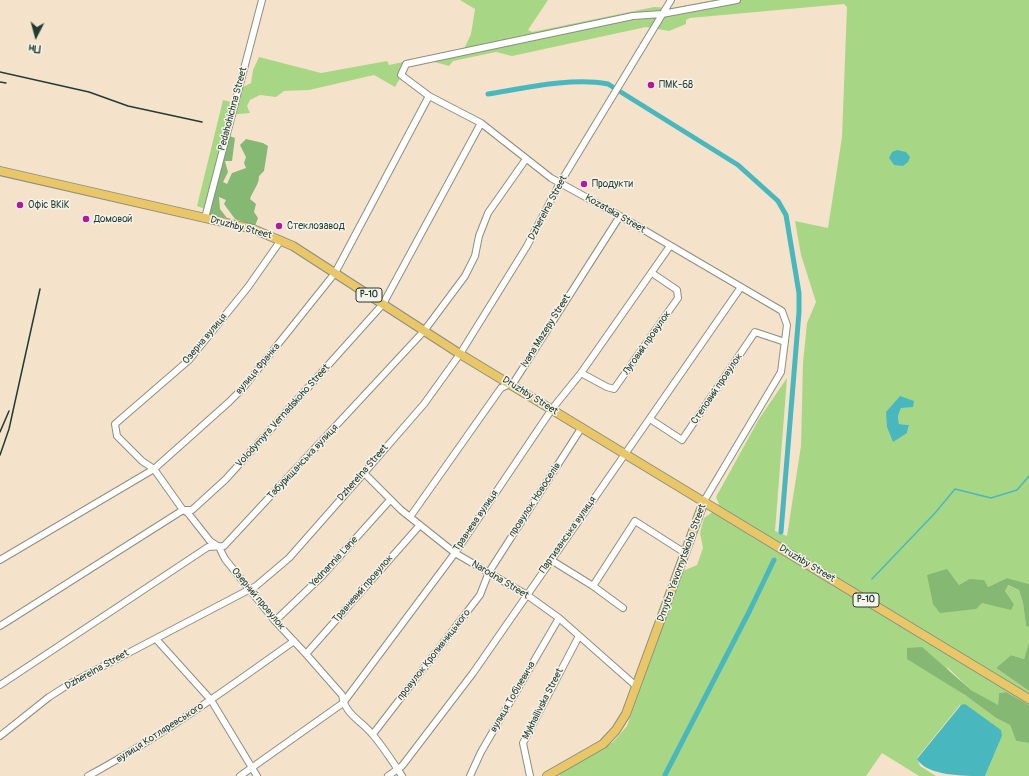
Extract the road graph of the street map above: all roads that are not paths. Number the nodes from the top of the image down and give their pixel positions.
1 (262, 0) edge
2 (671, 0) edge
3 (737, 0) edge
4 (662, 14) junction
5 (429, 96) junction
6 (481, 123) junction
7 (526, 159) junction
8 (0, 171) edge
9 (560, 183) junction
10 (620, 216) junction
11 (205, 218) junction
12 (281, 240) junction
13 (670, 246) junction
14 (335, 273) junction
15 (652, 273) junction
16 (741, 287) junction
17 (383, 304) junction
18 (787, 325) joint
19 (424, 331) junction
20 (785, 342) junction
21 (460, 354) junction
22 (581, 372) junction
23 (511, 383) junction
24 (552, 409) junction
25 (650, 419) junction
26 (115, 424) joint
27 (582, 427) junction
28 (625, 453) junction
29 (154, 469) junction
30 (364, 474) junction
31 (390, 500) junction
32 (704, 501) junction
33 (183, 510) junction
34 (410, 517) junction
35 (420, 525) junction
36 (219, 547) junction
37 (454, 553) junction
38 (685, 553) junction
39 (0, 560) edge
40 (551, 560) junction
41 (489, 572) junction
42 (593, 586) junction
43 (249, 589) junction
44 (527, 595) junction
45 (623, 608) dead end
46 (559, 618) junction
47 (275, 621) junction
48 (0, 626) edge
49 (579, 636) junction
50 (156, 639) junction
51 (294, 641) junction
52 (306, 654) junction
53 (0, 685) edge
54 (636, 686) junction
55 (1029, 699) edge
56 (210, 700) junction
57 (343, 703) junction
58 (373, 734) junction
59 (0, 736) edge
60 (252, 769) junction
61 (397, 769) junction
62 (88, 776) edge
63 (240, 776) edge
64 (257, 776) edge
65 (388, 776) edge
66 (402, 776) edge
67 (470, 776) edge
68 (530, 776) edge
69 (547, 776) edge

1 - 11 street, Pedahohichna Street
2 - 4 street
3 - 4 street
4 - 5 street, Kozatska Street
4 - 9 street, Dzherelna Street
5 - 6 street, Kozatska Street
5 - 14 street, вулиця Франка
6 - 7 street, Kozatska Street
6 - 17 street, Volodymyra Vernadskoho Street
7 - 9 street, Kozatska Street
7 - 19 street, Табурищанська вулиця
8 - 11 main road, Druzhby Street / Р-10
9 - 10 street, Kozatska Street
9 - 21 street, Dzherelna Street
10 - 13 street, Kozatska Street
10 - 23 street, Ivana Mazepy Street
11 - 12 main road, Druzhby Street / Р-10
12 - 14 main road, Druzhby Street / Р-10
12 - 26 street, Озерна вулиця
13 - 15 street, Травнева вулиця
13 - 16 street, Kozatska Street
14 - 17 main road, Druzhby Street / Р-10
14 - 29 street, вулиця Франка
15 - 22 street, Травнева вулиця
15 - 22 street, Луговий провулок
16 - 18 street, Kozatska Street
16 - 25 street, Партизанська вулиця
17 - 19 main road, Druzhby Street / Р-10
17 - 33 street, Volodymyra Vernadskoho Street
18 - 20 street, Dmytra Yavornytskoho Street
19 - 21 main road, Druzhby Street / Р-10
19 - 36 street, Табурищанська вулиця
20 - 25 street, Степовий провулок
20 - 32 street, Dmytra Yavornytskoho Street
21 - 23 main road, Druzhby Street / Р-10
21 - 30 street, Dzherelna Street
22 - 24 street, Травнева вулиця
23 - 24 main road, Druzhby Street / Р-10
23 - 34 street, Ivana Mazepy Street
24 - 27 main road, Druzhby Street / Р-10
24 - 37 street, Травнева вулиця
25 - 28 street, Партизанська вулиця
26 - 29 street, Озерний провулок
27 - 28 main road, Druzhby Street / Р-10
27 - 41 street, провулок Новоселів
28 - 32 main road, Druzhby Street / Р-10
28 - 40 street, Партизанська вулиця
29 - 33 street, Озерний провулок
29 - 39 street, вулиця Франка
30 - 31 street, Narodna Street
30 - 43 street, Dzherelna Street
31 - 34 street, Narodna Street
31 - 47 street, Yednannia Lane
32 - 38 main road, Dmytra Yavornytskoho Street
32 - 55 main road, Druzhby Street / Р-10
33 - 36 street, Озерний провулок
33 - 48 street, Volodymyra Vernadskoho Street
34 - 35 street, Narodna Street
35 - 37 street, Narodna Street
35 - 52 street, Травневий провулок
36 - 43 street, Озерний провулок
36 - 53 street, Табурищанська вулиця
37 - 41 street, Narodna Street
37 - 57 street, Травнева вулиця
38 - 42 street
38 - 54 main road, Dmytra Yavornytskoho Street
40 - 42 street
40 - 44 street, Партизанська вулиця
41 - 44 street, Narodna Street
41 - 58 street, провулок Кропивницького
42 - 45 street
43 - 47 street, Озерний провулок
43 - 50 street, Dzherelna Street
44 - 46 street, Narodna Street
44 - 61 street, Партизанська вулиця
46 - 49 street, Narodna Street
46 - 67 street, вулиця Тобілевича
47 - 51 street, Озерний провулок
49 - 54 street, Narodna Street
49 - 68 street, Mykhailivska Street
50 - 56 street, вулиця Котляревського
50 - 59 street, Dzherelna Street
51 - 52 street, Озерний провулок
51 - 56 street, вулиця Котляревського
52 - 57 street, Озерний провулок
54 - 69 main road, Dmytra Yavornytskoho Street
56 - 60 street
56 - 62 street, вулиця Котляревського
57 - 58 street, Озерний провулок
57 - 60 street, Травнева вулиця
58 - 61 street, Озерний провулок
60 - 63 street, Травнева вулиця
60 - 64 street
61 - 65 street, Партизанська вулиця
61 - 66 street, Озерний провулок

